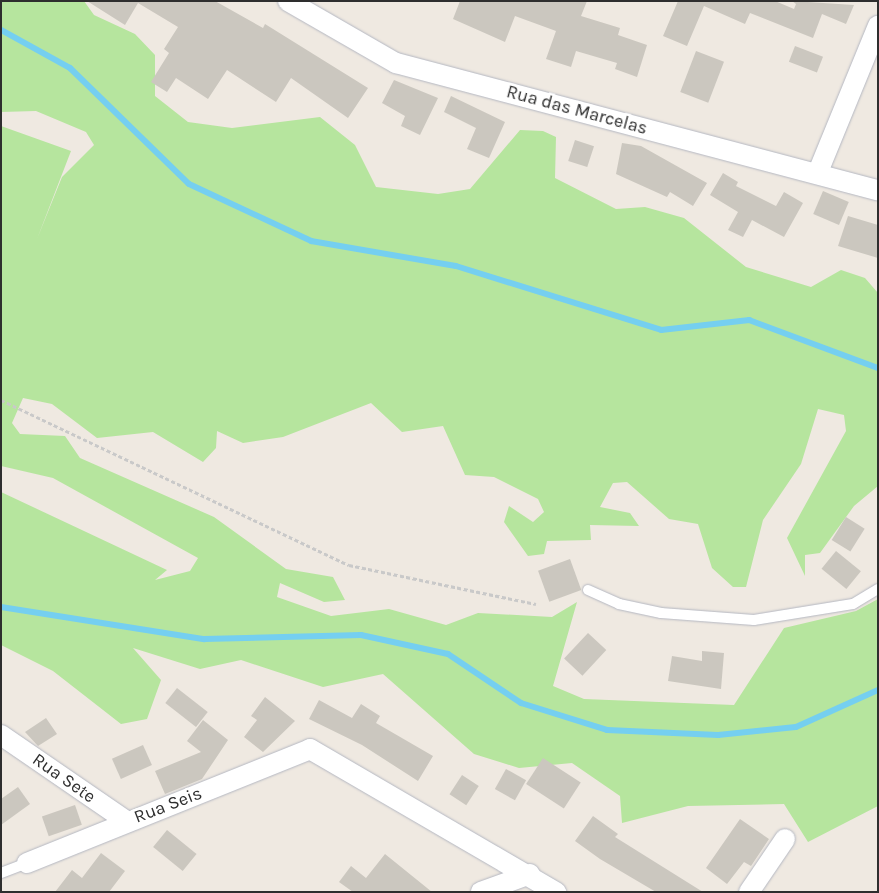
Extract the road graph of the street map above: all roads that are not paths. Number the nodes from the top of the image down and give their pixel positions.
1 (288, 1) edge
2 (878, 26) edge
3 (818, 172) junction
4 (878, 190) edge
5 (878, 589) edge
6 (588, 590) dead end
7 (1, 735) edge
8 (126, 821) junction
9 (785, 839) dead end
10 (27, 863) joint
11 (1, 873) edge
12 (530, 874) junction
13 (481, 892) edge
14 (556, 892) edge
15 (749, 892) edge

1 - 3 street, Rua das Marcelas
2 - 3 street
3 - 4 street, Rua das Marcelas
5 - 6 lane
7 - 8 street, Rua Sete
8 - 10 street, Rua Seis
8 - 12 street, Rua Seis
9 - 15 street
10 - 11 lane
12 - 13 street
12 - 14 street

